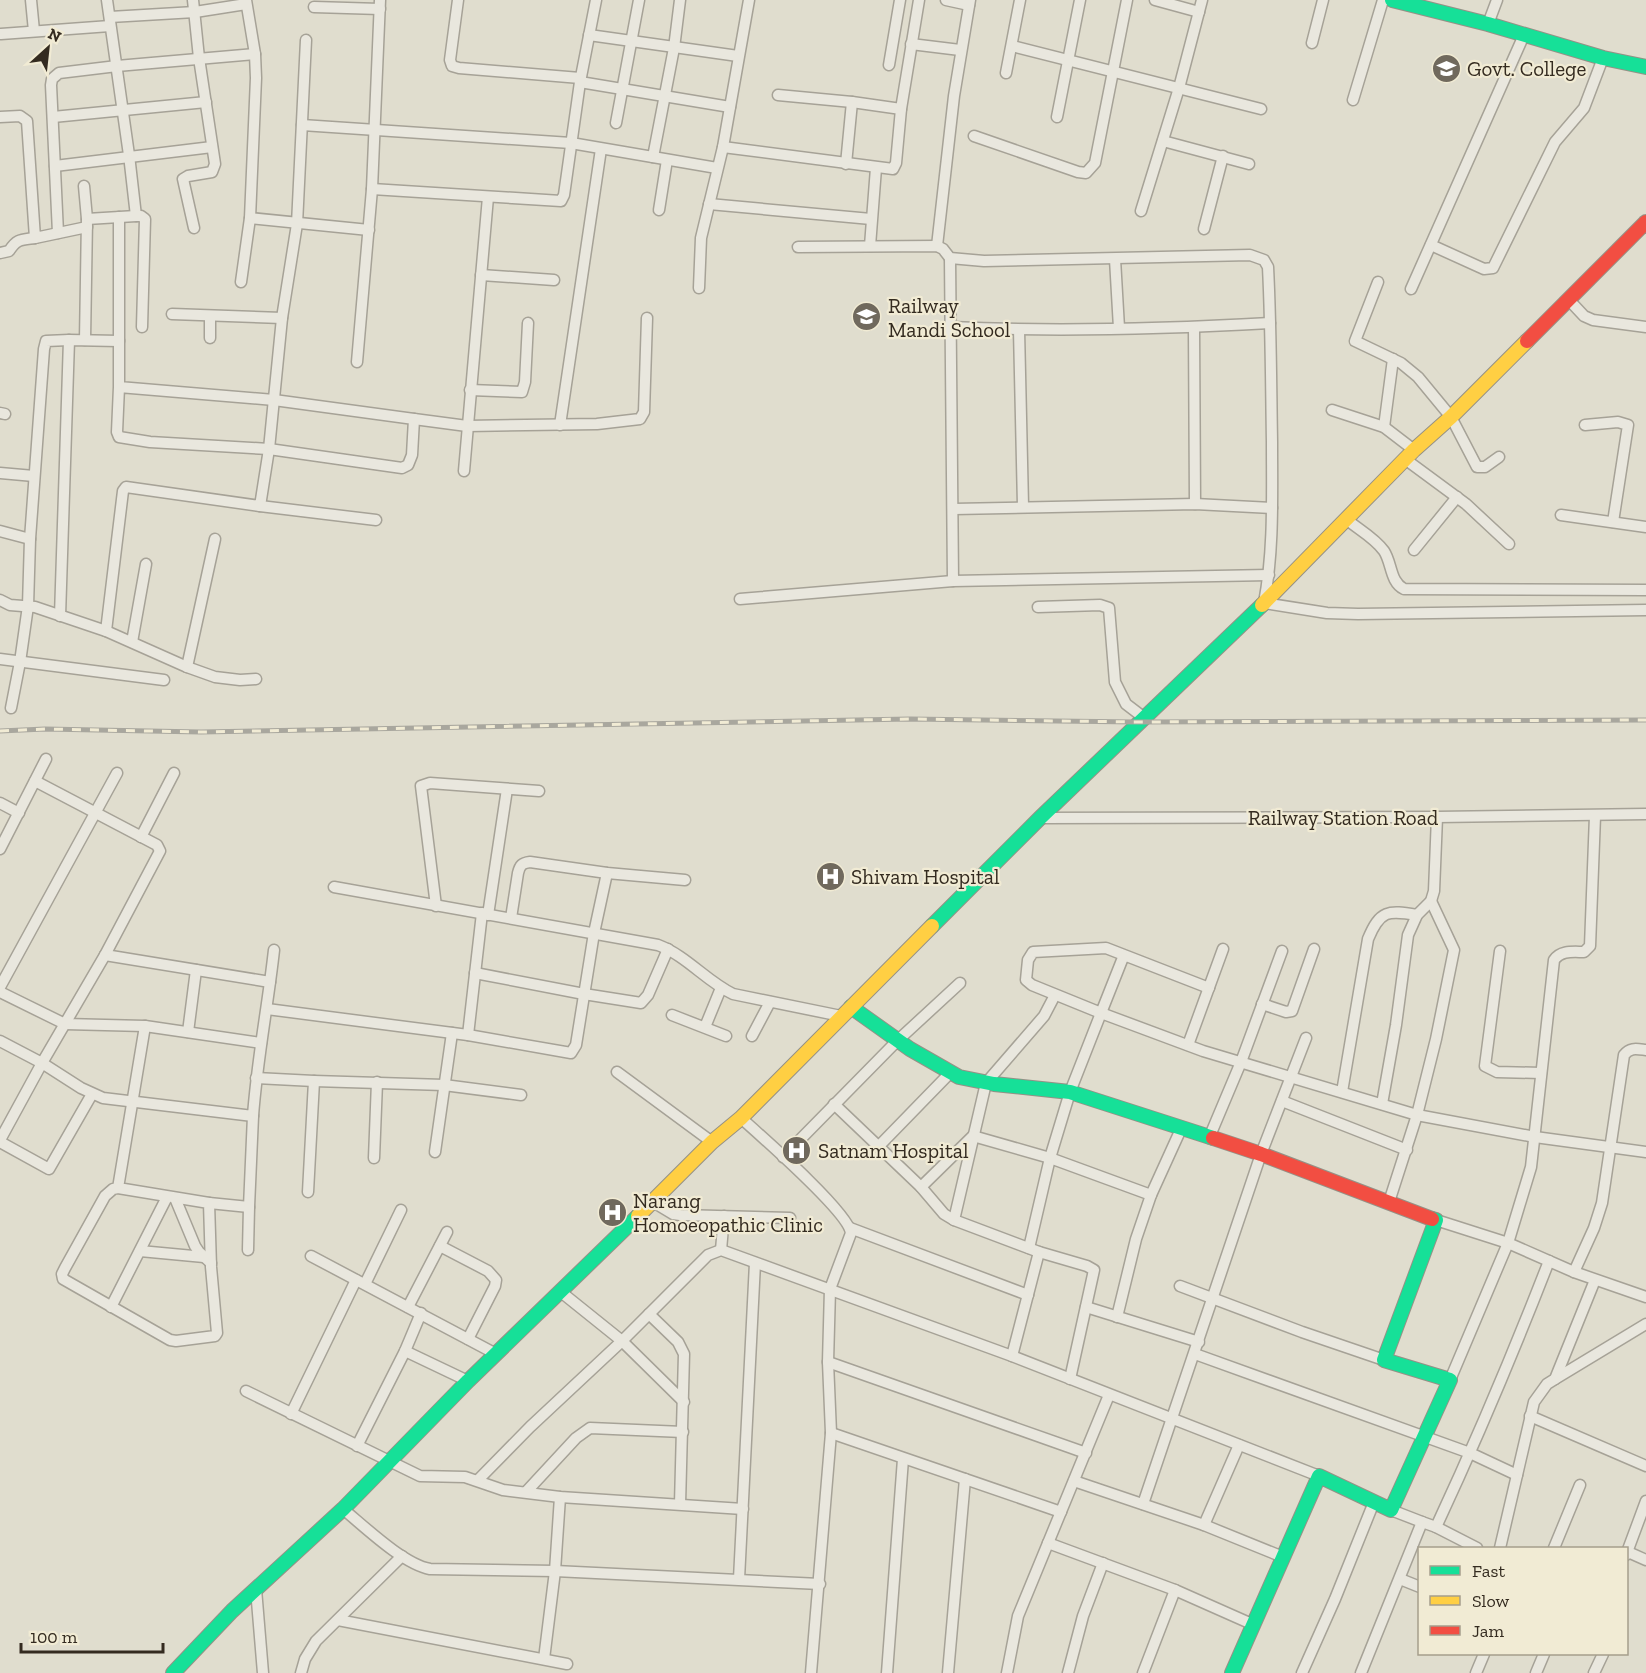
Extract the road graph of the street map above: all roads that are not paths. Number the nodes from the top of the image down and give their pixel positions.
1 (31, 0) edge
2 (107, 0) edge
3 (193, 0) edge
4 (458, 0) edge
5 (596, 0) edge
6 (639, 0) edge
7 (680, 0) edge
8 (749, 0) edge
9 (900, 0) edge
10 (919, 0) edge
11 (946, 0) edge
12 (1020, 0) edge
13 (1080, 0) edge
14 (1127, 0) edge
15 (1155, 0) edge
16 (1202, 0) edge
17 (1323, 0) edge
18 (1383, 0) edge
19 (1392, 0) edge
20 (1497, 0) edge
21 (246, 2) edge
22 (970, 3) edge
23 (380, 4) edge
24 (314, 7) dead end
25 (195, 12) junction
26 (1199, 12) junction
27 (110, 22) junction
28 (1488, 24) junction
29 (34, 31) junction
30 (2, 34) dead end
31 (589, 35) junction
32 (1524, 35) junction
33 (306, 40) dead end
34 (632, 41) junction
35 (1312, 43) dead end
36 (911, 44) junction
37 (1012, 46) junction
38 (674, 48) junction
39 (960, 50) junction
40 (255, 54) junction
41 (738, 56) junction
42 (200, 58) junction
43 (1603, 58) junction
44 (1067, 61) junction
45 (889, 65) dead end
46 (117, 66) junction
47 (1646, 67) edge
48 (1114, 72) junction
49 (1006, 73) dead end
50 (580, 80) junction
51 (623, 88) junction
52 (1179, 88) junction
53 (778, 95) dead end
54 (665, 96) junction
55 (1353, 100) dead end
56 (206, 102) junction
57 (852, 102) junction
58 (730, 107) junction
59 (901, 109) junction
60 (1261, 109) dead end
61 (123, 110) junction
62 (0, 117) edge
63 (53, 117) junction
64 (1057, 117) dead end
65 (616, 123) dead end
66 (302, 125) junction
67 (374, 130) junction
68 (974, 136) dead end
69 (1163, 141) junction
70 (571, 142) junction
71 (212, 147) junction
72 (723, 147) junction
73 (601, 149) junction
74 (129, 155) junction
75 (1223, 156) junction
76 (653, 157) junction
77 (667, 160) junction
78 (846, 164) junction
79 (1249, 164) dead end
80 (55, 166) junction
81 (717, 168) junction
82 (876, 168) junction
83 (84, 186) dead end
84 (372, 189) junction
85 (488, 197) junction
86 (709, 204) junction
87 (659, 210) dead end
88 (1141, 212) dead end
89 (136, 216) junction
90 (119, 217) junction
91 (250, 218) junction
92 (872, 219) junction
93 (1646, 222) edge
94 (87, 223) junction
95 (297, 224) junction
96 (194, 228) dead end
97 (1204, 229) dead end
98 (369, 230) junction
99 (58, 233) junction
100 (34, 238) junction
101 (1431, 245) junction
102 (870, 246) junction
103 (937, 246) junction
104 (798, 247) dead end
105 (0, 253) edge
106 (950, 258) junction
107 (1115, 259) junction
108 (481, 275) junction
109 (554, 280) dead end
110 (242, 282) dead end
111 (1378, 282) dead end
112 (699, 288) dead end
113 (1412, 289) dead end
114 (1569, 300) junction
115 (172, 314) dead end
116 (210, 316) junction
117 (282, 318) junction
118 (646, 318) dead end
119 (528, 323) dead end
120 (1270, 323) junction
121 (142, 327) dead end
122 (951, 327) junction
123 (1646, 327) edge
124 (1119, 328) junction
125 (1194, 328) junction
126 (1019, 330) junction
127 (210, 338) dead end
128 (69, 340) junction
129 (85, 340) junction
130 (119, 340) junction
131 (1393, 359) junction
132 (357, 362) dead end
133 (119, 387) junction
134 (470, 390) junction
135 (274, 400) junction
136 (1332, 410) dead end
137 (1451, 417) junction
138 (414, 419) junction
139 (560, 425) junction
140 (1585, 425) dead end
141 (467, 426) junction
142 (1384, 427) junction
143 (269, 449) junction
144 (1410, 455) junction
145 (1499, 457) dead end
146 (464, 471) dead end
147 (0, 473) edge
148 (34, 476) junction
149 (1457, 497) junction
150 (1195, 504) junction
151 (260, 506) junction
152 (1023, 506) junction
153 (1272, 508) junction
154 (954, 509) junction
155 (1561, 515) dead end
156 (1346, 519) junction
157 (376, 520) dead end
158 (1613, 522) junction
159 (1646, 527) edge
160 (0, 531) edge
161 (30, 539) junction
162 (215, 539) dead end
163 (1509, 544) dead end
164 (1414, 550) dead end
165 (146, 564) dead end
166 (1269, 575) junction
167 (953, 580) junction
168 (1646, 591) edge
169 (740, 599) dead end
170 (0, 600) edge
171 (1264, 603) junction
172 (28, 606) junction
173 (1038, 607) dead end
174 (1646, 610) edge
175 (60, 616) junction
176 (106, 631) junction
177 (132, 642) junction
178 (0, 659) edge
179 (20, 662) junction
180 (187, 667) junction
181 (256, 679) dead end
182 (164, 680) dead end
183 (11, 708) dead end
184 (1143, 717) junction
185 (46, 759) dead end
186 (117, 773) dead end
187 (174, 773) dead end
188 (35, 781) junction
189 (507, 789) junction
190 (539, 791) dead end
191 (0, 803) edge
192 (19, 813) junction
193 (95, 813) junction
194 (1646, 814) edge
195 (1596, 816) junction
196 (1437, 817) junction
197 (1040, 818) junction
198 (141, 837) junction
199 (0, 849) edge
200 (607, 873) junction
201 (685, 880) dead end
202 (334, 887) dead end
203 (1431, 901) junction
204 (436, 906) junction
205 (485, 914) junction
206 (1417, 915) junction
207 (511, 918) junction
208 (594, 933) junction
209 (668, 949) junction
210 (1223, 949) dead end
211 (1314, 949) dead end
212 (274, 950) dead end
213 (1282, 951) dead end
214 (1500, 951) dead end
215 (1124, 954) junction
216 (105, 955) junction
217 (196, 970) junction
218 (475, 973) junction
219 (270, 982) junction
220 (960, 984) dead end
221 (0, 987) edge
222 (722, 988) junction
223 (1209, 988) junction
224 (0, 993) edge
225 (584, 994) junction
226 (1055, 995) junction
227 (770, 1002) junction
228 (1262, 1004) junction
229 (267, 1009) junction
230 (846, 1011) junction
231 (1101, 1013) junction
232 (672, 1015) dead end
233 (65, 1024) junction
234 (145, 1026) junction
235 (705, 1027) junction
236 (188, 1032) junction
237 (452, 1034) junction
238 (468, 1035) junction
239 (726, 1036) dead end
240 (752, 1036) dead end
241 (1306, 1038) dead end
242 (0, 1041) edge
243 (896, 1042) junction
244 (261, 1043) junction
245 (1188, 1046) junction
246 (1646, 1050) edge
247 (1241, 1062) junction
248 (42, 1063) junction
249 (617, 1071) dead end
250 (950, 1073) junction
251 (1541, 1073) junction
252 (255, 1078) junction
253 (1290, 1079) junction
254 (314, 1081) junction
255 (377, 1082) junction
256 (986, 1083) junction
257 (444, 1085) junction
258 (1070, 1092) junction
259 (1342, 1092) junction
260 (92, 1094) junction
261 (521, 1095) dead end
262 (134, 1101) junction
263 (1282, 1101) junction
264 (834, 1104) junction
265 (1382, 1104) junction
266 (1417, 1115) junction
267 (253, 1116) junction
268 (741, 1118) junction
269 (1181, 1129) junction
270 (973, 1136) junction
271 (1536, 1137) junction
272 (1209, 1138) junction
273 (0, 1141) edge
274 (712, 1142) junction
275 (879, 1146) junction
276 (1611, 1146) junction
277 (1407, 1150) junction
278 (435, 1152) dead end
279 (1646, 1152) edge
280 (1261, 1154) junction
281 (783, 1157) junction
282 (374, 1158) dead end
283 (1050, 1158) junction
284 (921, 1187) junction
285 (118, 1188) junction
286 (308, 1192) dead end
287 (1151, 1195) junction
288 (171, 1198) junction
289 (653, 1202) junction
290 (1389, 1202) junction
291 (209, 1203) junction
292 (249, 1208) junction
293 (400, 1210) dead end
294 (724, 1216) junction
295 (790, 1218) dead end
296 (954, 1220) junction
297 (1436, 1220) junction
298 (850, 1228) junction
299 (447, 1232) dead end
300 (1508, 1243) junction
301 (440, 1246) junction
302 (248, 1250) dead end
303 (721, 1250) junction
304 (1034, 1250) junction
305 (140, 1251) junction
306 (311, 1256) dead end
307 (207, 1260) junction
308 (1549, 1261) junction
309 (755, 1263) junction
310 (1574, 1272) junction
311 (1595, 1280) junction
312 (360, 1282) junction
313 (1180, 1286) dead end
314 (830, 1289) junction
315 (561, 1292) junction
316 (1028, 1295) junction
317 (1646, 1297) edge
318 (1213, 1300) junction
319 (111, 1307) junction
320 (408, 1307) junction
321 (1086, 1307) junction
322 (422, 1313) junction
323 (650, 1314) junction
324 (1117, 1317) junction
325 (1646, 1324) edge
326 (468, 1339) junction
327 (622, 1341) junction
328 (1199, 1342) junction
329 (405, 1351) junction
330 (496, 1354) junction
331 (1195, 1354) junction
332 (1012, 1356) junction
333 (1384, 1360) junction
334 (828, 1362) junction
335 (1070, 1379) junction
336 (1555, 1379) junction
337 (1450, 1380) junction
338 (468, 1381) junction
339 (246, 1391) dead end
340 (1109, 1395) junction
341 (684, 1402) junction
342 (291, 1414) junction
343 (1530, 1416) junction
344 (1173, 1419) junction
345 (682, 1432) junction
346 (831, 1433) junction
347 (1423, 1436) junction
348 (1239, 1445) junction
349 (357, 1446) junction
350 (1086, 1453) junction
351 (1470, 1453) junction
352 (903, 1459) junction
353 (388, 1462) junction
354 (1646, 1466) edge
355 (1517, 1474) junction
356 (1319, 1476) junction
357 (965, 1479) junction
358 (478, 1480) junction
359 (1074, 1481) junction
360 (1580, 1485) dead end
361 (526, 1492) junction
362 (560, 1497) junction
363 (1646, 1501) edge
364 (1374, 1502) junction
365 (680, 1504) junction
366 (1143, 1504) junction
367 (343, 1509) junction
368 (743, 1509) junction
369 (1391, 1510) junction
370 (1061, 1512) junction
371 (1422, 1522) junction
372 (1204, 1525) junction
373 (1436, 1527) junction
374 (1048, 1543) junction
375 (1475, 1547) edge
376 (1500, 1547) edge
377 (1554, 1547) edge
378 (1628, 1550) edge
379 (1628, 1553) edge
380 (402, 1557) junction
381 (1283, 1557) junction
382 (1646, 1560) edge
383 (1103, 1563) junction
384 (555, 1571) junction
385 (739, 1579) junction
386 (1400, 1579) junction
387 (820, 1584) junction
388 (1418, 1587) edge
389 (256, 1589) junction
390 (1174, 1590) junction
391 (338, 1620) junction
392 (1254, 1625) junction
393 (1483, 1655) edge
394 (1543, 1655) edge
395 (1602, 1655) edge
396 (544, 1659) junction
397 (567, 1664) dead end
398 (173, 1673) edge
399 (263, 1673) edge
400 (301, 1673) edge
401 (811, 1673) edge
402 (887, 1673) edge
403 (948, 1673) edge
404 (1007, 1673) edge
405 (1068, 1673) edge
406 (1143, 1673) edge
407 (1232, 1673) edge
408 (1302, 1673) edge
409 (1361, 1673) edge
410 (1476, 1673) edge
411 (1536, 1673) edge
412 (1594, 1673) edge

1 - 29 street
2 - 27 street
3 - 25 street
4 - 50 street
5 - 31 street
6 - 34 street
7 - 38 street
8 - 41 street
9 - 45 street
10 - 36 street
11 - 22 street
12 - 37 street
13 - 44 street
14 - 48 street
15 - 26 street
16 - 26 street
17 - 35 street
18 - 55 street
19 - 28 main road
20 - 28 street
21 - 25 street
21 - 40 street
22 - 39 street
23 - 24 street
23 - 67 street
25 - 27 street
25 - 42 street
26 - 52 street
27 - 29 street
27 - 46 street
28 - 32 main road
29 - 30 street
31 - 34 street
31 - 50 street
32 - 43 main road
32 - 101 street
33 - 66 street
34 - 38 street
34 - 51 street
36 - 39 street
36 - 59 street
37 - 44 street
37 - 49 street
38 - 41 street
38 - 54 street
39 - 103 street
40 - 42 street
40 - 91 street
41 - 58 street
42 - 46 street
42 - 56 street
43 - 47 main road
43 - 101 street
44 - 48 street
44 - 64 street
46 - 61 street
46 - 63 street
48 - 52 street
48 - 68 street
50 - 51 street
50 - 70 street
51 - 54 street
51 - 65 street
52 - 60 street
52 - 69 street
53 - 57 street
54 - 58 street
54 - 76 street
56 - 61 street
56 - 71 street
57 - 59 street
57 - 78 street
58 - 72 street
59 - 82 street
61 - 63 street
61 - 74 street
62 - 100 street
63 - 80 street
66 - 67 street
66 - 95 street
67 - 70 street
67 - 84 street
69 - 75 street
69 - 88 street
70 - 73 street
70 - 85 street
71 - 74 street
71 - 96 street
72 - 78 street
72 - 81 street
73 - 76 street
73 - 139 street
74 - 80 street
74 - 89 street
75 - 79 street
75 - 97 street
76 - 77 street
77 - 81 street
77 - 87 street
78 - 82 street
80 - 99 street
81 - 86 street
82 - 92 street
83 - 94 street
84 - 85 street
84 - 98 street
85 - 108 street
86 - 92 street
86 - 112 street
89 - 90 street
89 - 121 street
90 - 94 street
90 - 130 street
91 - 95 street
91 - 110 street
92 - 102 street
93 - 114 main road
94 - 99 street
94 - 129 street
95 - 98 street
95 - 117 street
98 - 132 street
99 - 100 street
100 - 105 street
101 - 113 street
102 - 103 street
102 - 104 street
103 - 106 street
106 - 107 street
106 - 122 street
107 - 120 street
107 - 124 street
108 - 109 street
108 - 134 street
111 - 131 street
114 - 123 street
114 - 137 main road
115 - 116 street
116 - 117 street
116 - 127 street
117 - 135 street
118 - 139 street
119 - 134 street
120 - 125 street
120 - 153 street
122 - 126 street
122 - 154 street
124 - 125 street
124 - 126 street
125 - 150 street
126 - 152 street
128 - 129 street
128 - 148 street
128 - 175 street
129 - 130 street
130 - 133 street
131 - 137 street
131 - 142 street
133 - 135 street
133 - 143 street
134 - 141 street
135 - 138 street
135 - 143 street
136 - 142 street
137 - 144 main road
137 - 145 street
138 - 141 street
138 - 143 street
139 - 141 street
140 - 158 street
141 - 146 street
142 - 144 street
143 - 151 street
144 - 149 street
144 - 156 main road
147 - 148 street
148 - 161 street
149 - 163 street
149 - 164 street
150 - 152 street
150 - 153 street
151 - 157 street
151 - 176 street
152 - 154 street
153 - 166 street
154 - 167 street
155 - 158 street
156 - 168 street
156 - 171 main road
158 - 159 street
160 - 161 street
161 - 172 street
162 - 180 street
165 - 177 street
166 - 167 street
166 - 171 street
167 - 169 street
170 - 172 street
171 - 174 street
171 - 184 main road
172 - 175 street
172 - 179 street
173 - 184 street
175 - 176 street
176 - 177 street
177 - 180 street
178 - 179 street
179 - 182 street
179 - 183 street
180 - 181 street
184 - 197 main road
185 - 188 street
186 - 193 street
187 - 198 street
188 - 192 street
188 - 193 street
189 - 190 street
189 - 204 street
189 - 205 street
191 - 192 street
192 - 199 street
193 - 198 street
193 - 221 street
194 - 195 street, Railway Station Road
195 - 196 street, Railway Station Road
195 - 251 street
196 - 197 street, Railway Station Road
196 - 203 street
197 - 230 main road
198 - 216 street
200 - 201 street
200 - 207 street
200 - 208 street
202 - 204 street
203 - 206 street
203 - 266 street
204 - 205 street
205 - 207 street
205 - 218 street
206 - 259 street
206 - 265 street
207 - 208 street
208 - 209 street
208 - 225 street
209 - 222 street
209 - 225 street
210 - 223 street
211 - 228 street
212 - 219 street
213 - 228 street
214 - 251 street
215 - 223 street
215 - 226 street
215 - 231 street
216 - 217 street
216 - 233 street
217 - 219 street
217 - 236 street
218 - 225 street
218 - 238 street
219 - 229 street
220 - 243 street
222 - 227 street
222 - 235 street
223 - 245 street
224 - 233 street
225 - 238 street
226 - 231 street
226 - 256 street
227 - 230 street
227 - 240 street
228 - 247 street
229 - 237 street
229 - 244 street
230 - 243 main road
230 - 268 main road
231 - 245 street
231 - 258 street
232 - 235 street
233 - 234 street
233 - 248 street
234 - 236 street
234 - 262 street
235 - 239 street
236 - 244 street
237 - 238 street
237 - 257 street
241 - 253 street
242 - 248 street
243 - 250 main road
243 - 264 street
244 - 252 street
245 - 247 street
246 - 276 street
247 - 253 street
247 - 272 street
248 - 260 street
248 - 273 street
249 - 274 street
250 - 256 main road
250 - 275 street
251 - 271 street
252 - 254 street
252 - 267 street
253 - 259 street
253 - 263 street
254 - 255 street
254 - 286 street
255 - 257 street
255 - 282 street
256 - 258 main road
256 - 270 street
257 - 261 street
257 - 278 street
258 - 269 main road
258 - 283 street
259 - 265 street
260 - 262 street
260 - 273 street
262 - 267 street
262 - 285 street
263 - 277 street
263 - 280 street
264 - 275 street
264 - 281 street
265 - 266 street
266 - 271 street
266 - 277 street
267 - 292 street
268 - 274 main road
268 - 281 street
269 - 272 main road
269 - 287 street
270 - 283 street
270 - 284 street
270 - 296 street
271 - 276 street
271 - 300 street
272 - 280 main road
274 - 289 main road
275 - 284 street
276 - 279 street
276 - 310 street
277 - 290 street
280 - 290 main road
280 - 318 street
281 - 298 street
283 - 287 street
283 - 304 street
284 - 296 street
285 - 288 street
285 - 319 street
287 - 324 street
288 - 291 street
288 - 305 street
288 - 307 street
289 - 294 street
289 - 315 main road
290 - 297 main road
291 - 292 street
291 - 307 street
292 - 302 street
293 - 312 street
294 - 295 street
294 - 303 street
296 - 304 street
297 - 300 street
297 - 333 main road
298 - 314 street
298 - 316 street
299 - 301 street
300 - 308 street
300 - 337 street
301 - 320 street
301 - 326 street
303 - 309 street
303 - 323 street
304 - 316 street
304 - 321 street
305 - 307 street
305 - 319 street
306 - 312 street
307 - 319 street
308 - 310 street
308 - 351 street
309 - 314 street
309 - 368 street
310 - 311 street
311 - 317 street
311 - 336 street
312 - 320 street
312 - 342 street
313 - 318 street
314 - 332 street
314 - 334 street
315 - 327 street
315 - 330 main road
316 - 332 street
318 - 328 street
318 - 333 street
320 - 322 street
321 - 324 street
321 - 335 street
322 - 326 street
322 - 329 street
323 - 327 street
323 - 341 street
324 - 328 street
325 - 336 street
326 - 330 street
327 - 341 street
327 - 358 street
328 - 331 street
329 - 338 street
329 - 349 street
330 - 338 main road
331 - 344 street
331 - 347 street
332 - 335 street
333 - 337 main road
334 - 346 street
334 - 350 street
335 - 340 street
336 - 343 street
337 - 347 main road
338 - 353 main road
339 - 342 street
340 - 344 street
340 - 350 street
341 - 345 street
342 - 349 street
343 - 354 street
343 - 355 street
344 - 348 street
344 - 366 street
345 - 361 street
345 - 365 street
346 - 352 street
346 - 387 street
347 - 351 street
347 - 369 main road
348 - 356 street
348 - 372 street
349 - 353 street
350 - 359 street
351 - 355 street
351 - 373 street
352 - 357 street
352 - 402 street
353 - 358 street
353 - 367 main road
355 - 376 street
356 - 364 main road
356 - 381 main road
357 - 370 street
357 - 403 street
358 - 361 street
359 - 366 street
359 - 370 street
360 - 377 street
361 - 362 street
362 - 365 street
362 - 384 street
363 - 378 street
364 - 369 main road
364 - 408 street
365 - 368 street
366 - 372 street
367 - 380 street
367 - 389 main road
368 - 385 street
369 - 371 street
370 - 374 street
371 - 373 street
371 - 386 street
372 - 381 street
373 - 375 street
374 - 383 street
374 - 404 street
379 - 382 street
380 - 384 street
380 - 391 street
381 - 392 main road
383 - 390 street
383 - 405 street
384 - 385 street
384 - 396 street
385 - 387 street
386 - 388 street
386 - 409 street
387 - 401 street
389 - 398 main road
389 - 399 street
390 - 392 street
390 - 406 street
391 - 396 street
391 - 400 street
392 - 407 main road
393 - 410 street
394 - 411 street
395 - 412 street
396 - 397 street

